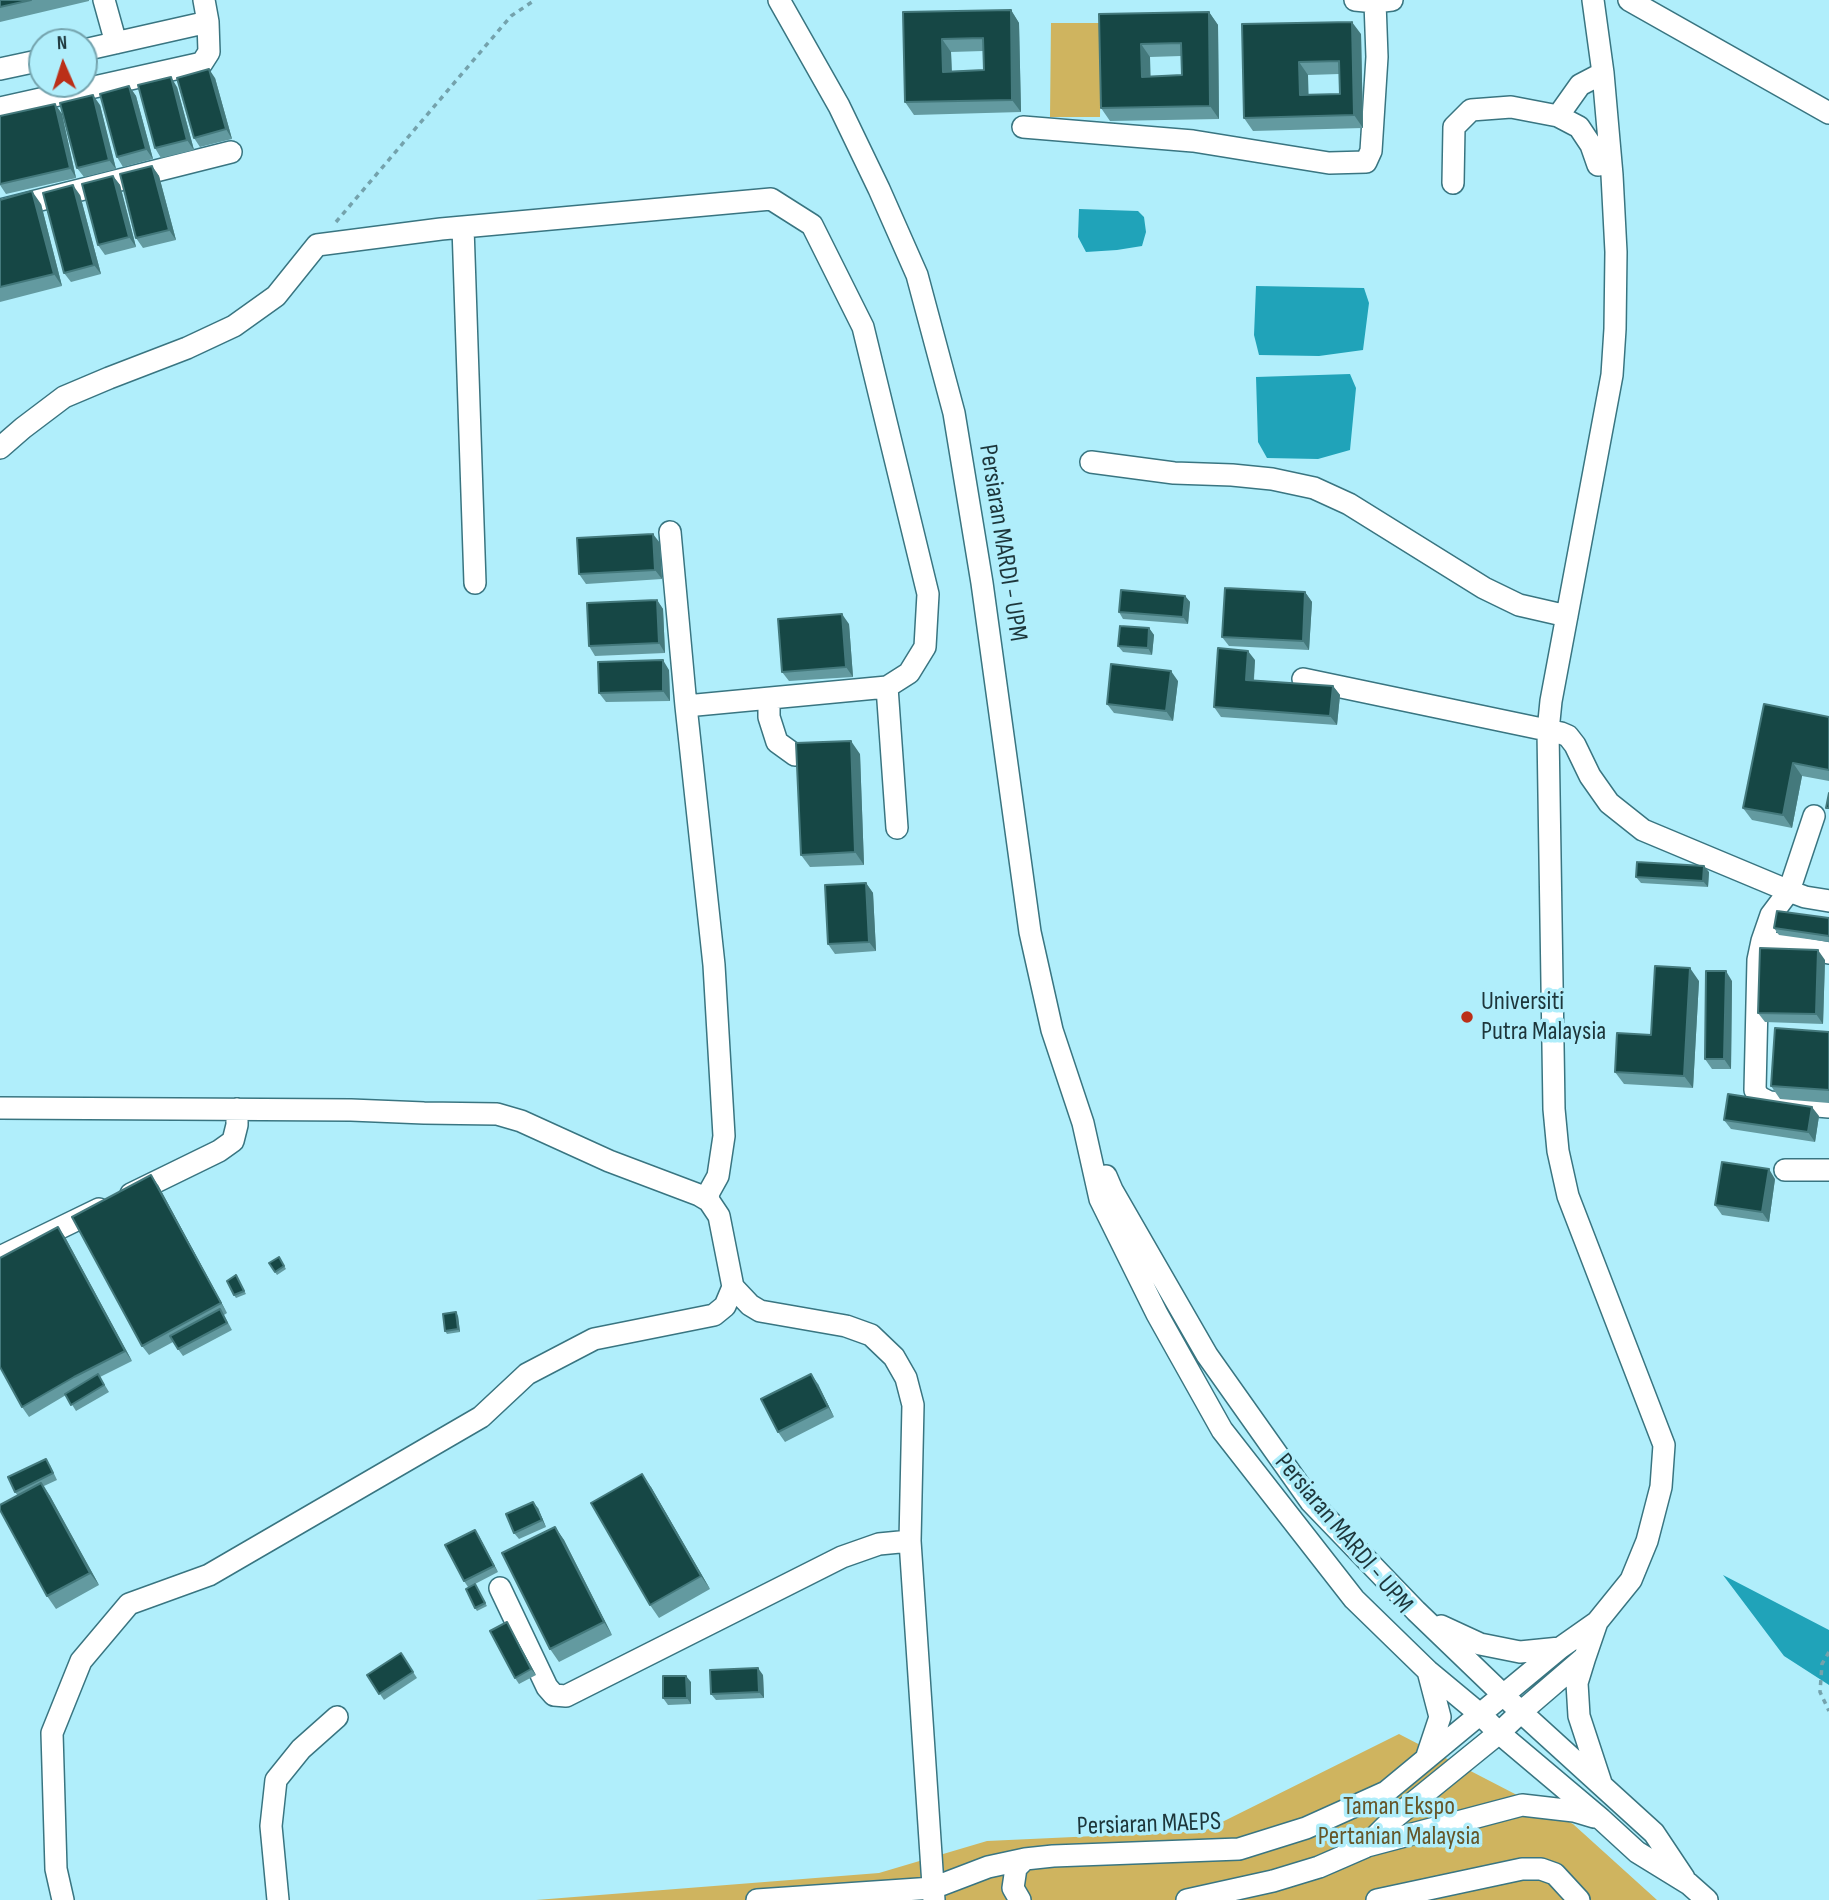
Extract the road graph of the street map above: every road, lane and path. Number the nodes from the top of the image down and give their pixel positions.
1 (105, 0) edge
2 (204, 0) edge
3 (535, 0) edge
4 (779, 0) edge
5 (1593, 0) edge
6 (1629, 0) edge
7 (1374, 1) edge
8 (208, 22) junction
9 (116, 43) junction
10 (98, 47) edge
11 (28, 63) edge
12 (0, 69) edge
13 (1603, 73) junction
14 (98, 86) edge
15 (44, 98) edge
16 (0, 108) edge
17 (1829, 113) edge
18 (1558, 116) junction
19 (1023, 127) dead end
20 (231, 152) dead end
21 (1598, 165) dead end
22 (1453, 183) dead end
23 (0, 210) edge
24 (463, 227) junction
25 (317, 245) junction
26 (0, 447) edge
27 (1091, 462) dead end
28 (670, 531) dead end
29 (475, 583) dead end
30 (1567, 616) junction
31 (1303, 679) dead end
32 (887, 687) junction
33 (769, 699) junction
34 (686, 706) junction
35 (1548, 731) junction
36 (794, 755) edge
37 (1814, 816) dead end
38 (897, 828) dead end
39 (1789, 891) junction
40 (1829, 901) edge
41 (1762, 941) junction
42 (1829, 953) edge
43 (1829, 1107) edge
44 (0, 1108) edge
45 (237, 1109) junction
46 (1083, 1123) junction
47 (1784, 1170) dead end
48 (1829, 1170) edge
49 (713, 1188) junction
50 (0, 1257) edge
51 (733, 1287) junction
52 (910, 1541) junction
53 (500, 1588) dead end
54 (1416, 1611) junction
55 (1597, 1622) junction
56 (1560, 1648) junction
57 (1829, 1652) edge
58 (1585, 1657) junction
59 (1428, 1671) junction
60 (1503, 1694) junction
61 (1829, 1711) edge
62 (1521, 1712) junction
63 (1481, 1715) junction
64 (337, 1717) dead end
65 (1499, 1732) junction
66 (1426, 1759) junction
67 (1602, 1786) junction
68 (1601, 1819) junction
69 (1365, 1847) junction
70 (1024, 1859) junction
71 (1689, 1884) junction
72 (1442, 1893) edge
73 (934, 1894) edge
74 (63, 1900) edge
75 (278, 1900) edge
76 (757, 1900) edge
77 (1020, 1900) edge
78 (1187, 1900) edge
79 (1377, 1900) edge
80 (1579, 1900) edge
81 (1707, 1900) edge

1 - 9 street
2 - 8 street
3 - 25 path
4 - 46 street, Persiaran MARDI - UPM
5 - 13 street
6 - 17 street
7 - 19 street
8 - 9 street
8 - 14 street
9 - 10 street
11 - 12 street
13 - 18 street
13 - 30 street
15 - 16 street
18 - 21 street
18 - 22 street
20 - 23 street
24 - 25 street
24 - 29 street
24 - 32 street
25 - 26 street
27 - 30 street
28 - 34 street
30 - 35 street
31 - 35 street
32 - 33 street
32 - 38 street
33 - 34 street
33 - 36 street
34 - 49 street
35 - 39 street
35 - 55 street
37 - 39 street
39 - 40 street
39 - 41 street
41 - 42 street
41 - 43 street
44 - 45 street
45 - 49 street
45 - 50 street
46 - 54 street, Persiaran MARDI - UPM
46 - 59 street, Persiaran MARDI - UPM
47 - 48 street
49 - 51 street
51 - 52 street
51 - 74 street
52 - 53 street
52 - 73 street
54 - 56 street
54 - 60 street, Persiaran MARDI - UPM
55 - 56 street, Persiaran MAEPS
55 - 58 street
56 - 60 street, Persiaran MAEPS
57 - 61 path
58 - 62 street
58 - 67 street
59 - 63 street, Persiaran MARDI - UPM
59 - 66 street
60 - 62 street, Persiaran MARDI - UPM
60 - 63 street, Persiaran MAEPS
62 - 65 street
62 - 67 street, Persiaran MARDI - UPM
63 - 65 street, Persiaran MARDI - UPM
63 - 66 street, Persiaran MAEPS
64 - 75 street
65 - 68 street, Persiaran MARDI - UPM
65 - 69 street
66 - 70 street, Persiaran MAEPS
67 - 71 street, Persiaran MARDI - UPM
68 - 69 street
68 - 71 street, Persiaran MARDI - UPM
69 - 78 street
70 - 73 street, Persiaran MAEPS
70 - 77 street
71 - 81 street, Persiaran MARDI - UPM
72 - 79 street
72 - 80 street
73 - 76 street, Persiaran MAEPS

